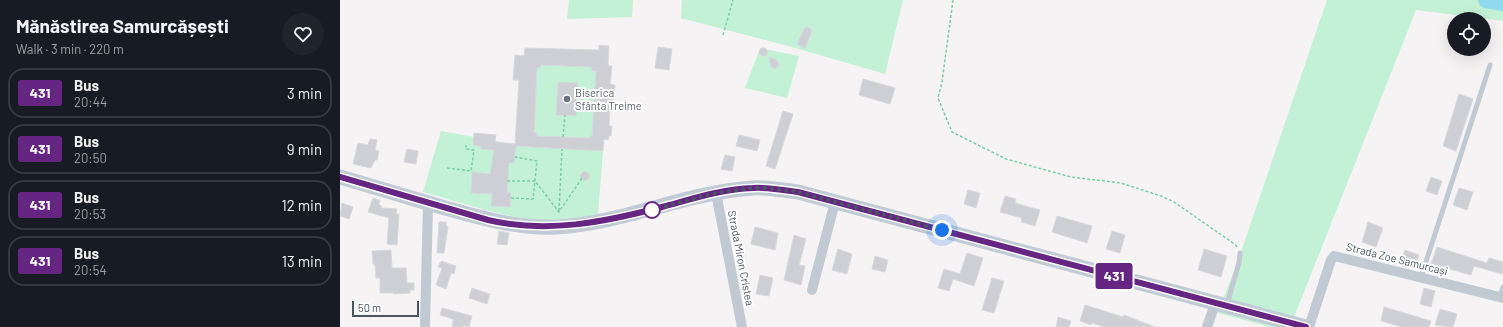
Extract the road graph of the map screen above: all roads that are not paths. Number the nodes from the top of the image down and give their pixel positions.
1 (1490, 65) dead end
2 (340, 177) edge
3 (716, 193) junction
4 (835, 202) junction
5 (428, 203) junction
6 (1240, 253) road end
7 (1421, 277) junction
8 (1503, 287) edge
9 (812, 290) dead end
10 (1501, 298) edge
11 (1221, 305) junction
12 (1271, 320) edge
13 (425, 327) edge
14 (742, 327) edge
15 (1207, 327) edge
16 (1306, 327) edge
17 (1309, 327) edge

1 - 7 lane
2 - 5 main road
3 - 4 main road
3 - 5 main road
3 - 14 street, Strada Miron Cristea
4 - 9 street
4 - 11 main road
5 - 13 street
6 - 11 lane
7 - 10 street, Strada Zoe Samurcași
7 - 17 street, Strada Zoe Samurcași
8 - 10 lane
11 - 12 main road
11 - 15 street
12 - 16 main road

